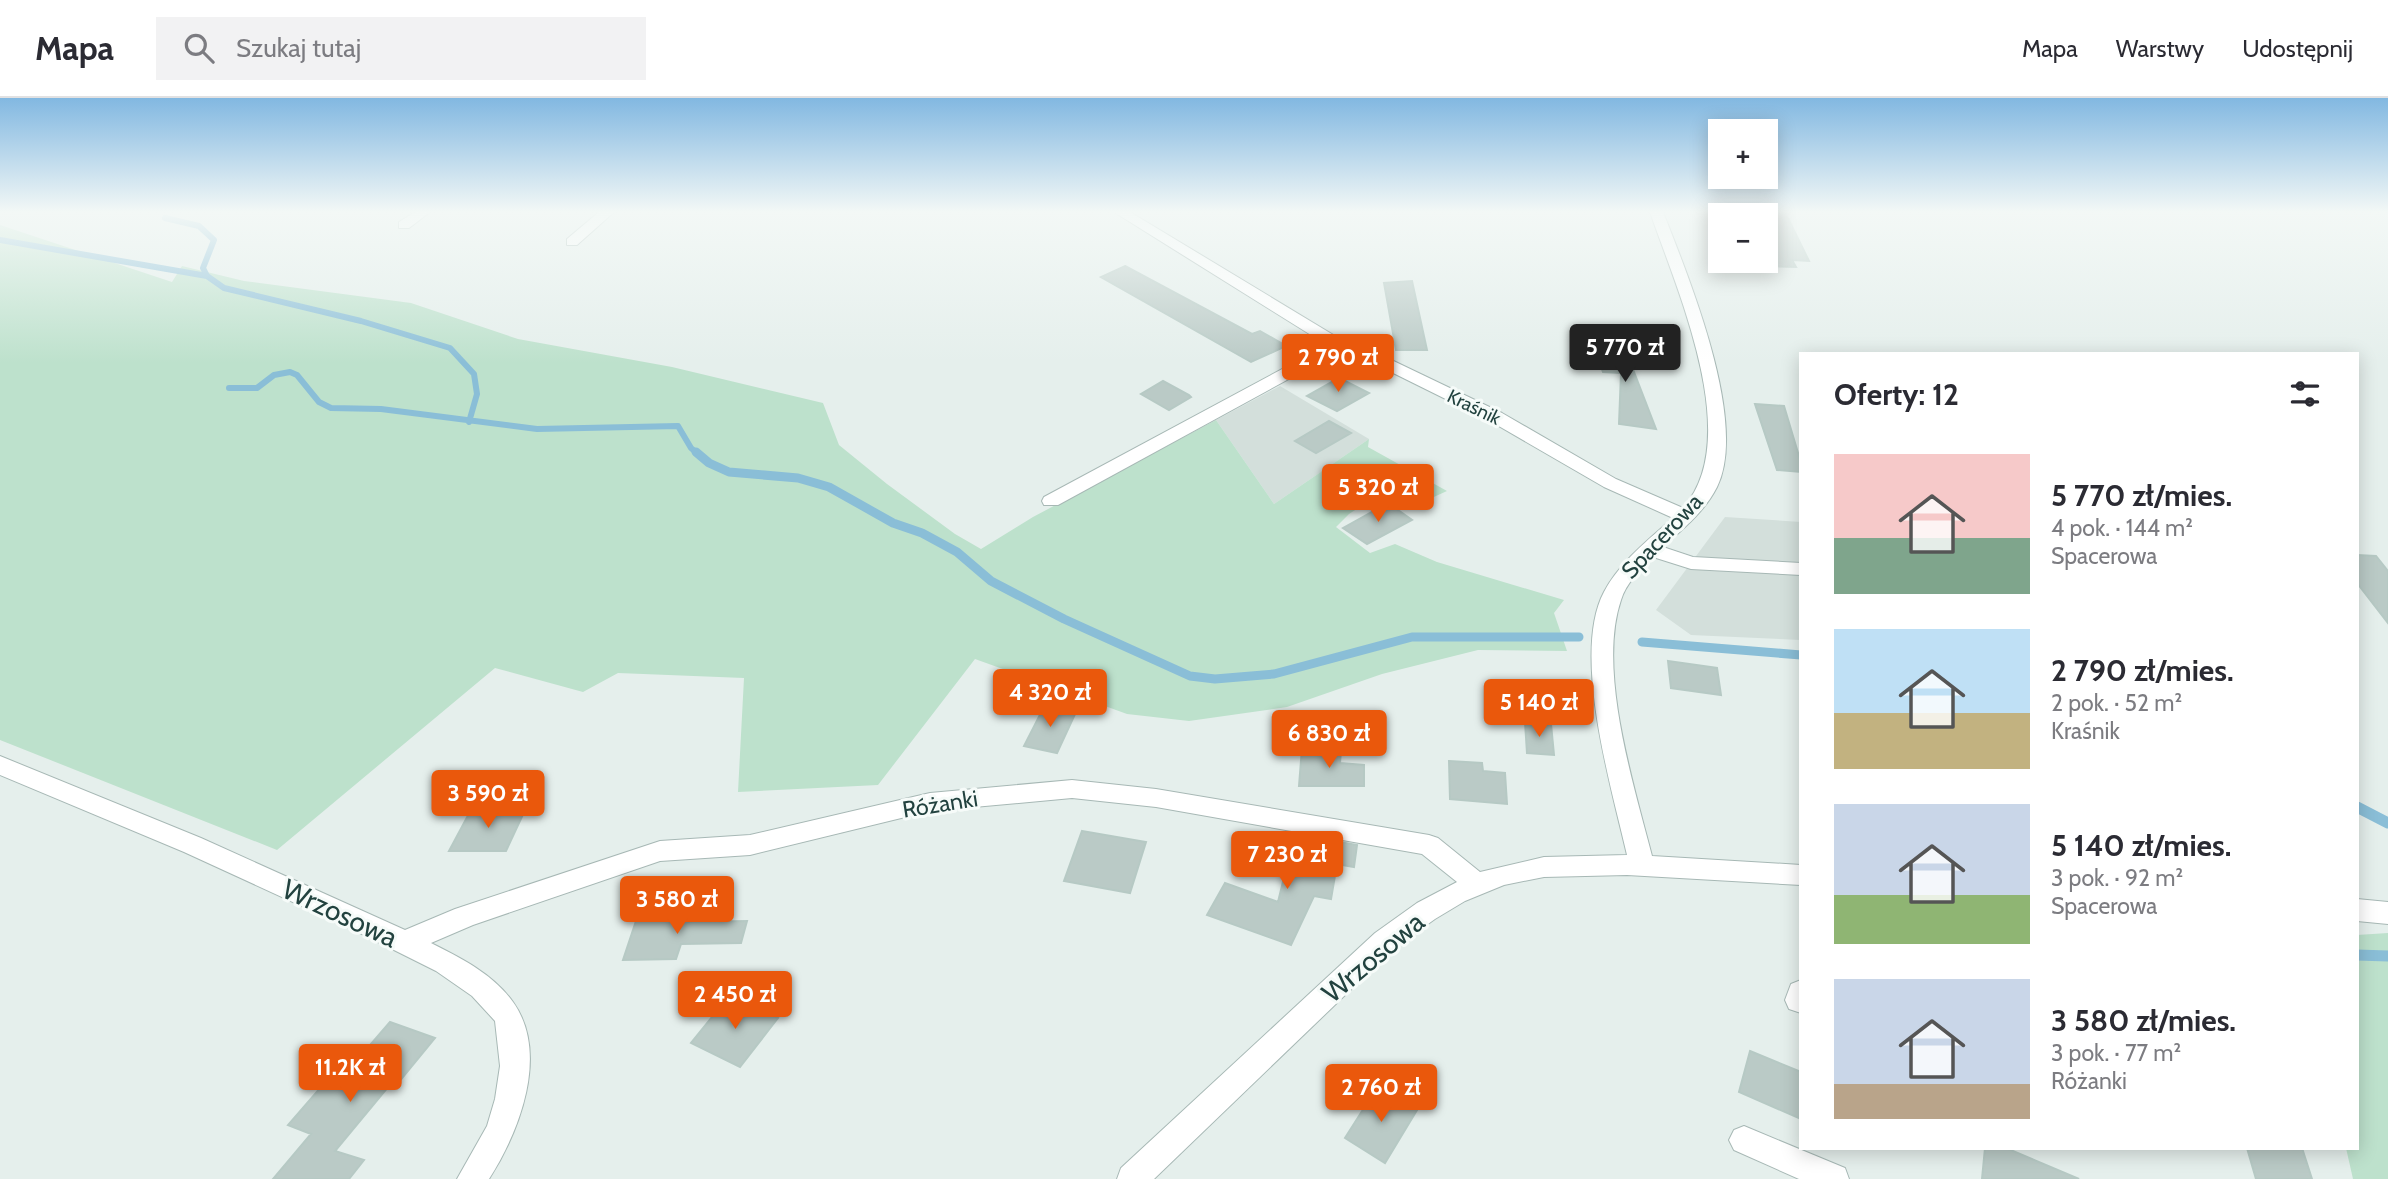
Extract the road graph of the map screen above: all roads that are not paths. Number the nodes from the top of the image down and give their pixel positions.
1 (1204, 262) edge
2 (1675, 262) edge
3 (1339, 345) junction
4 (1051, 501) dead end
5 (1684, 516) junction
6 (1649, 549) junction
7 (1799, 569) edge
8 (0, 765) edge
9 (1642, 866) junction
10 (1799, 875) edge
11 (1477, 884) junction
12 (2359, 910) edge
13 (2388, 913) edge
14 (405, 942) junction
15 (1744, 1140) dead end
16 (472, 1179) edge
17 (1132, 1179) edge
18 (1833, 1179) edge

1 - 3 street, Kraśnik
2 - 5 street, Spacerowa
3 - 4 street
3 - 5 street, Kraśnik
5 - 6 street, Spacerowa
6 - 7 street
6 - 9 street, Spacerowa
8 - 14 street, Wrzosowa
9 - 10 street, Wrzosowa
9 - 11 street, Wrzosowa
11 - 14 street, Różanki
11 - 17 street, Wrzosowa
12 - 13 street
14 - 16 street, Wrzosowa
15 - 18 street

